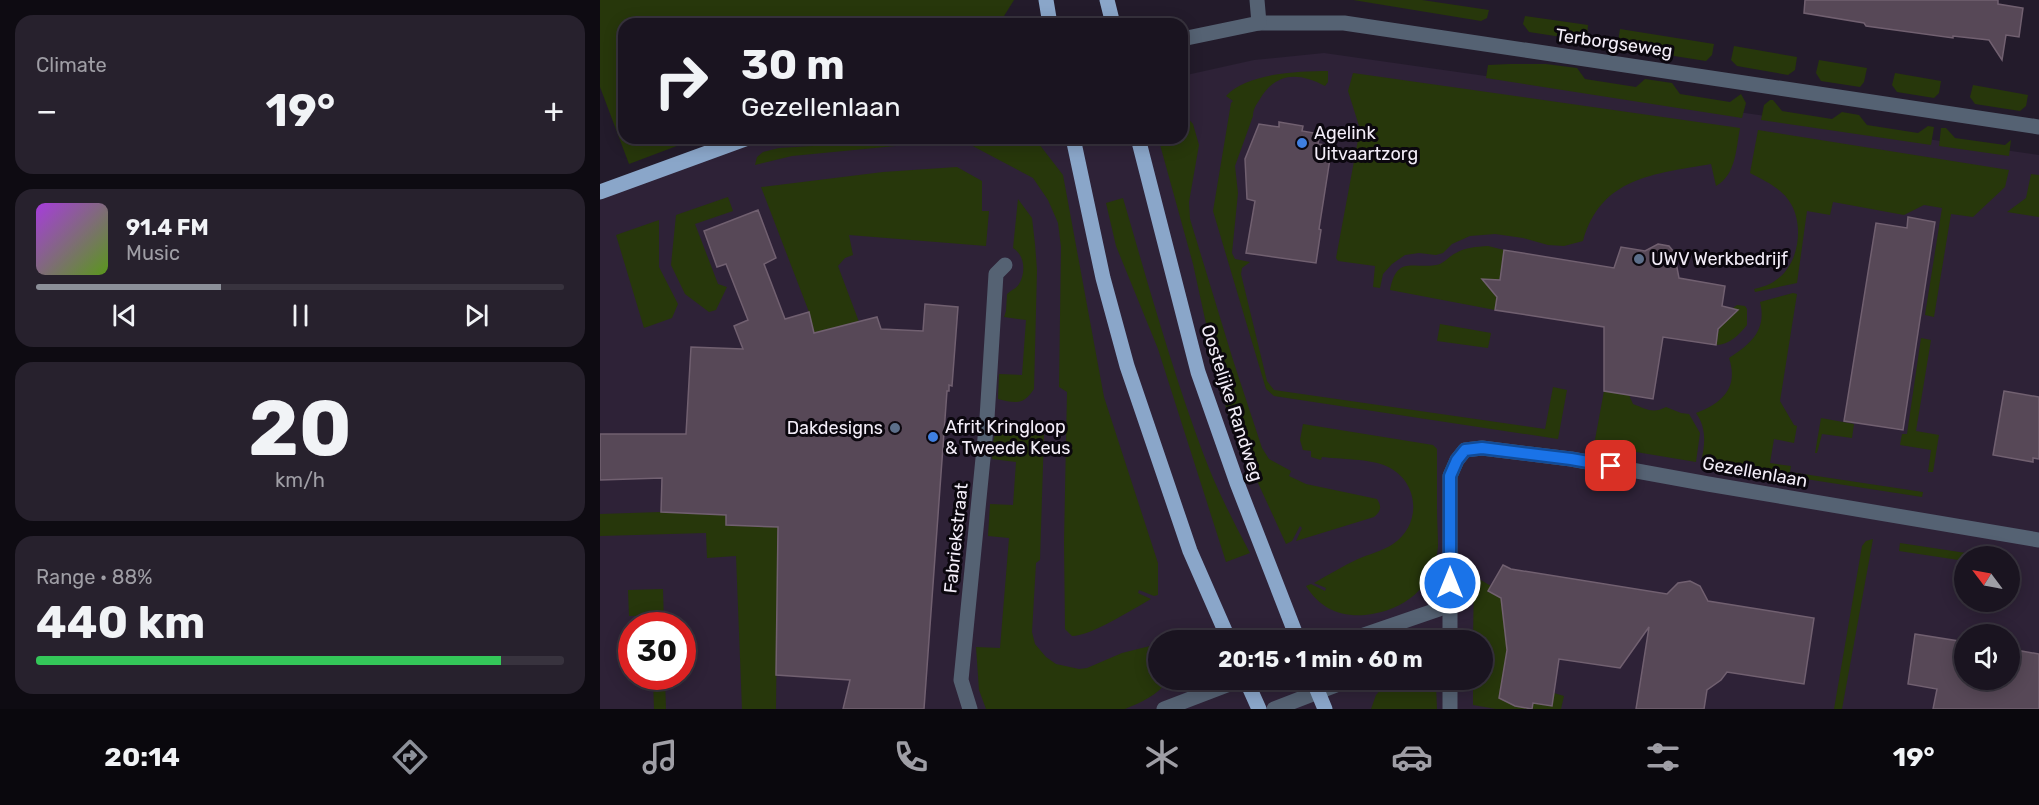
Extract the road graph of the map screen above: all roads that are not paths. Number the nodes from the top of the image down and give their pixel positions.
1 (1046, 0) edge
2 (1107, 0) edge
3 (1257, 0) edge
4 (1049, 18) edge
5 (1112, 18) edge
6 (1259, 23) junction
7 (1188, 38) edge
8 (2039, 127) edge
9 (732, 144) edge
10 (1074, 144) edge
11 (1140, 144) edge
12 (600, 192) edge
13 (1005, 265) dead end
14 (2039, 540) edge
15 (1450, 605) junction
16 (1225, 630) edge
17 (1294, 630) edge
18 (1378, 630) edge
19 (1450, 630) edge
20 (1214, 690) edge
21 (1250, 690) edge
22 (1308, 690) edge
23 (1317, 690) edge
24 (1450, 690) edge
25 (970, 709) edge
26 (1164, 709) edge
27 (1259, 709) edge
28 (1274, 709) edge
29 (1325, 709) edge
30 (1450, 709) edge

1 - 4 main road
2 - 5 main road
3 - 6 street
6 - 7 street, Terborgseweg
6 - 8 street, Terborgseweg
9 - 12 main road
10 - 16 main road
11 - 17 main road, Oostelijke Randweg
13 - 25 street, Fabriekstraat
14 - 15 street, Gezellenlaan
15 - 18 street
15 - 19 street
20 - 26 street
21 - 27 main road
22 - 28 street
23 - 29 main road
24 - 30 street

